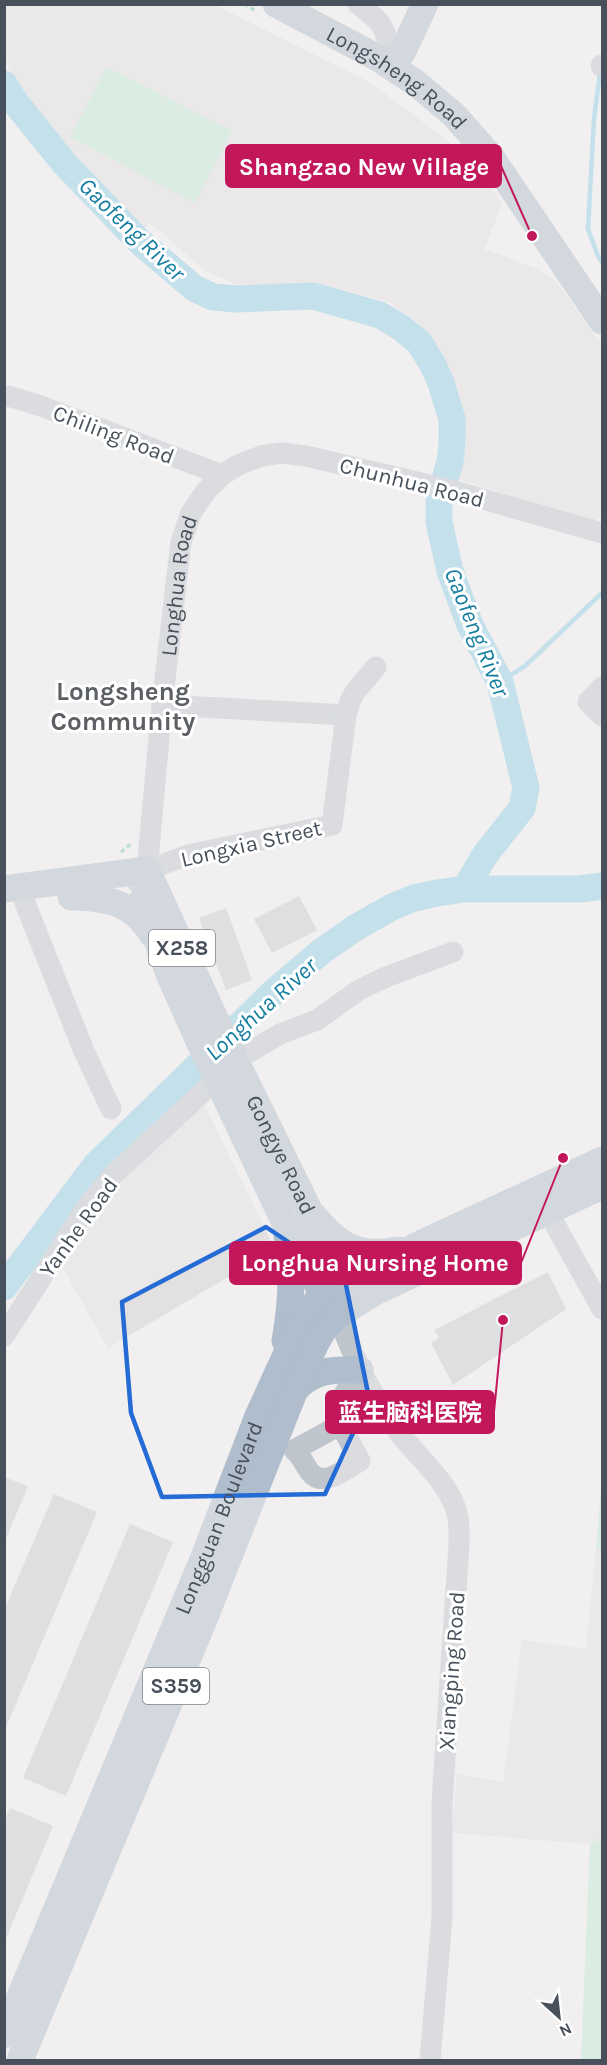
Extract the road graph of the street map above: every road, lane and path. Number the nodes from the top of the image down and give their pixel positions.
1 (276, 4) edge
2 (314, 4) edge
3 (358, 4) edge
4 (406, 4) edge
5 (425, 4) edge
6 (393, 54) junction
7 (603, 296) edge
8 (603, 321) edge
9 (4, 396) edge
10 (222, 475) junction
11 (603, 533) edge
12 (376, 667) dead end
13 (603, 687) edge
14 (162, 705) junction
15 (346, 715) junction
16 (603, 716) edge
17 (142, 878) junction
18 (71, 897) junction
19 (11, 899) edge
20 (158, 945) junction
21 (453, 952) dead end
22 (208, 1033) junction
23 (225, 1067) junction
24 (111, 1109) dead end
25 (603, 1160) edge
26 (603, 1186) edge
27 (308, 1208) junction
28 (548, 1212) junction
29 (285, 1222) junction
30 (422, 1244) junction
31 (334, 1298) junction
32 (603, 1309) edge
33 (4, 1336) edge
34 (281, 1361) junction
35 (360, 1370) junction
36 (294, 1392) junction
37 (340, 1425) junction
38 (284, 1445) junction
39 (4, 2035) edge
40 (20, 2061) edge
41 (430, 2061) edge

1 - 6 main road, Longsheng Road
2 - 6 main road, Longsheng Road
3 - 6 street
4 - 6 main road
5 - 6 main road
6 - 7 main road, Longsheng Road
6 - 8 main road, Longsheng Road
9 - 10 street, Chiling Road
10 - 11 street, Chunhua Road
10 - 14 street, Longhua Road
12 - 15 street, Longxia Street
13 - 16 street
14 - 15 street
14 - 17 street, Longhua Road
15 - 17 street, Longxia Street
17 - 18 main road
17 - 19 main road
17 - 20 main road, Gongye Road / X258
17 - 22 main road, Gongye Road / X258
18 - 19 main road
18 - 20 main road
19 - 24 street
20 - 22 main road, Gongye Road / X258
21 - 23 street, Yanhe Road
22 - 23 main road, Gongye Road / X258
23 - 27 main road, Gongye Road / X258
23 - 29 main road, Gongye Road / X258
23 - 33 street, Yanhe Road
25 - 30 main road, Longguan Boulevard / S359
26 - 28 main road, Longguan Boulevard / S359
27 - 30 main road
27 - 31 main road, Gongye Road / X258
28 - 31 main road, Longguan Boulevard / S359
28 - 32 street
29 - 31 main road, Gongye Road / X258
29 - 34 main road
30 - 31 main road, Longguan Boulevard / S359
31 - 34 main road, Longguan Boulevard / S359
31 - 35 street, Xiangping Road
31 - 36 main road, Longguan Boulevard / S359
34 - 39 main road, Longguan Boulevard / S359
35 - 36 main road
35 - 37 street
35 - 41 street, Xiangping Road
36 - 38 main road, Longguan Boulevard / S359
37 - 38 street
37 - 38 street
38 - 40 main road, Longguan Boulevard / S359

